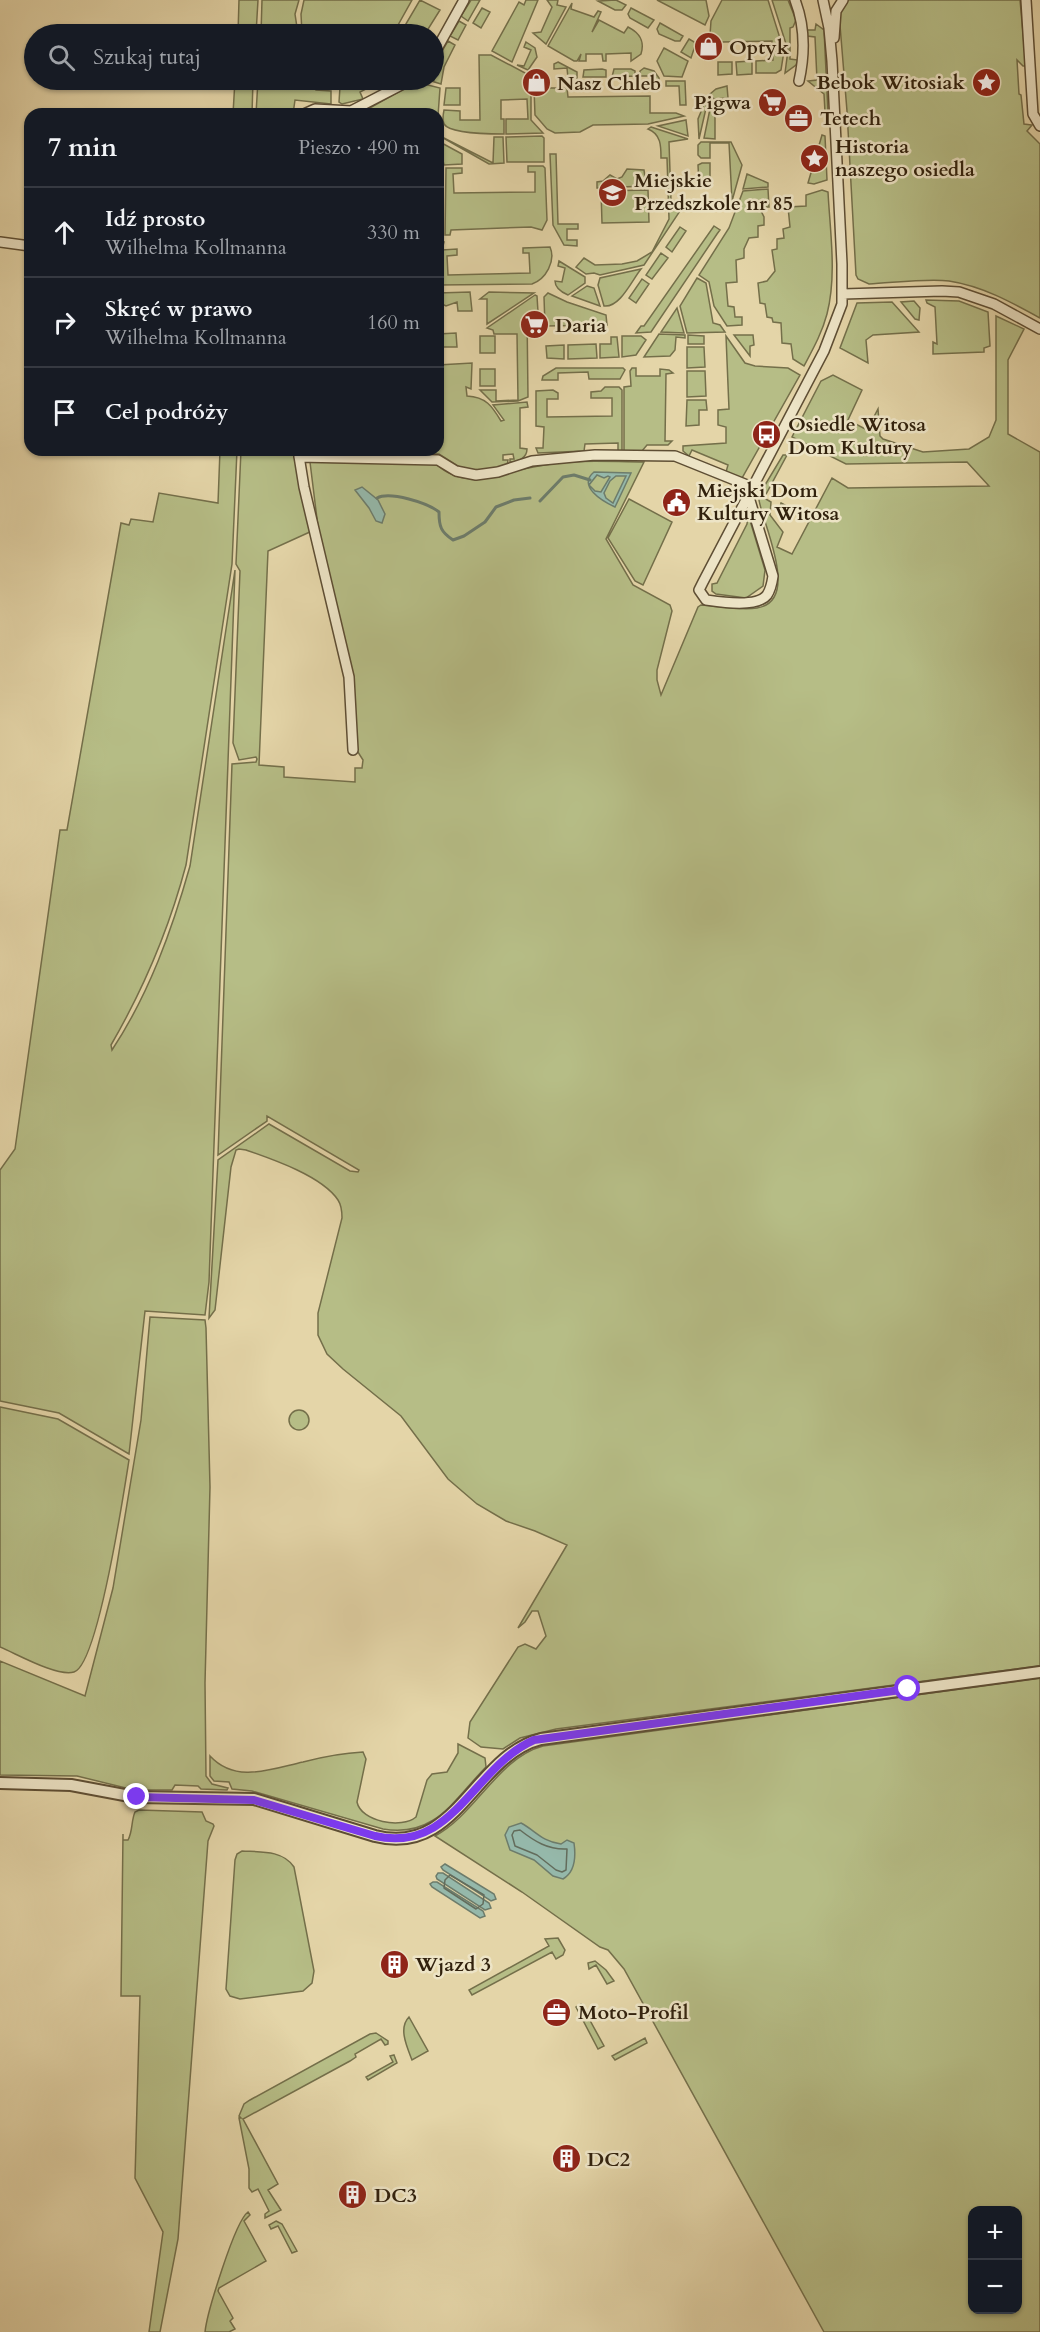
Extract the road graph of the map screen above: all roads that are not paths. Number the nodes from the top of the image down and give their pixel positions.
1 (464, 0) edge
2 (795, 0) edge
3 (824, 0) edge
4 (843, 0) edge
5 (1026, 0) edge
6 (444, 36) edge
7 (832, 61) junction
8 (799, 81) dead end
9 (392, 90) edge
10 (357, 108) edge
11 (1040, 126) edge
12 (0, 242) edge
13 (24, 245) edge
14 (843, 294) junction
15 (1040, 328) edge
16 (299, 456) edge
17 (345, 456) edge
18 (750, 491) junction
19 (353, 750) dead end
20 (1040, 1672) edge
21 (0, 1783) edge

1 - 6 street
2 - 8 street
3 - 7 street
4 - 7 street
5 - 11 street
7 - 14 street
9 - 10 street
12 - 13 street
14 - 15 street
14 - 18 street
16 - 19 street
17 - 18 street
18 - 18 street
20 - 21 street

